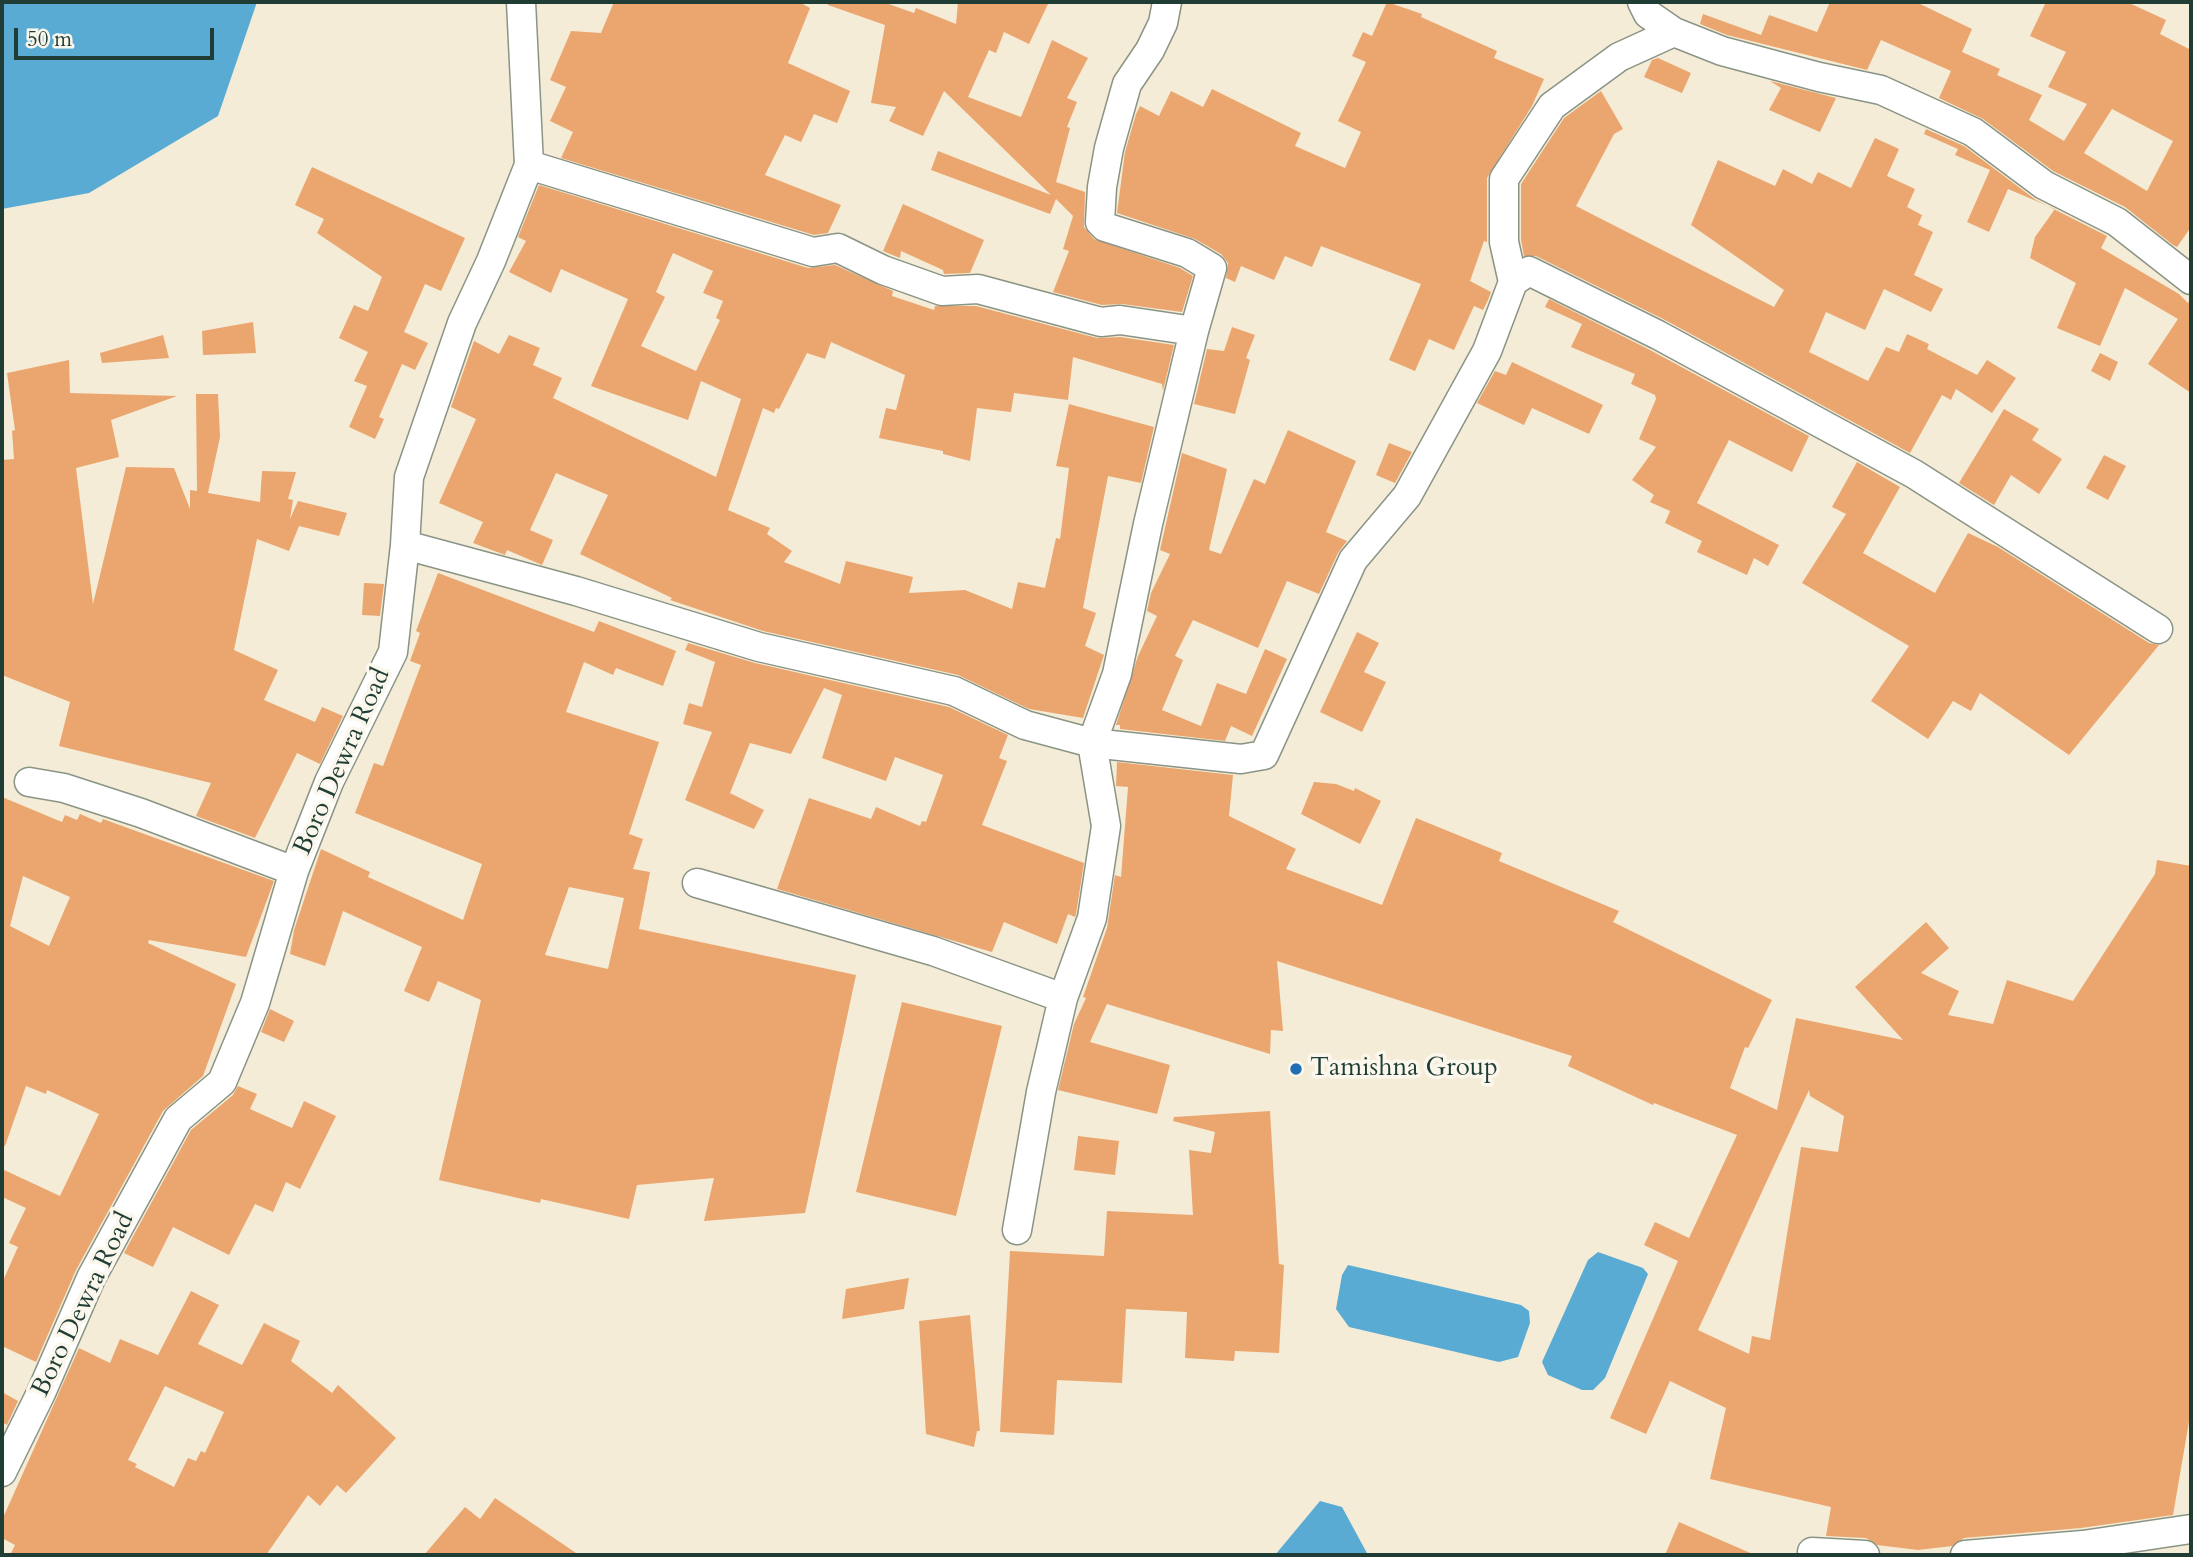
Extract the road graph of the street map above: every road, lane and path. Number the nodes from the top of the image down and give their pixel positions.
1 (521, 2) edge
2 (1167, 2) edge
3 (1642, 2) edge
4 (1674, 32) junction
5 (529, 165) junction
6 (2191, 280) edge
7 (1513, 282) junction
8 (1194, 331) junction
9 (405, 545) junction
10 (2158, 629) dead end
11 (1092, 743) junction
12 (29, 782) dead end
13 (294, 871) junction
14 (697, 883) dead end
15 (1063, 998) junction
16 (1017, 1230) dead end
17 (2, 1472) edge
18 (2191, 1529) edge
19 (1812, 1552) dead end
20 (1865, 1555) edge
21 (1965, 1555) edge

1 - 5 street, Boro Dewra Road
2 - 8 street
3 - 4 street
4 - 6 street
4 - 7 street
5 - 8 street
5 - 9 street, Boro Dewra Road
7 - 10 street
7 - 11 street
8 - 11 street
9 - 11 street
9 - 13 street, Boro Dewra Road
11 - 15 street
12 - 13 street
13 - 17 street, Boro Dewra Road
14 - 15 street
15 - 16 street
18 - 21 street
19 - 20 street

